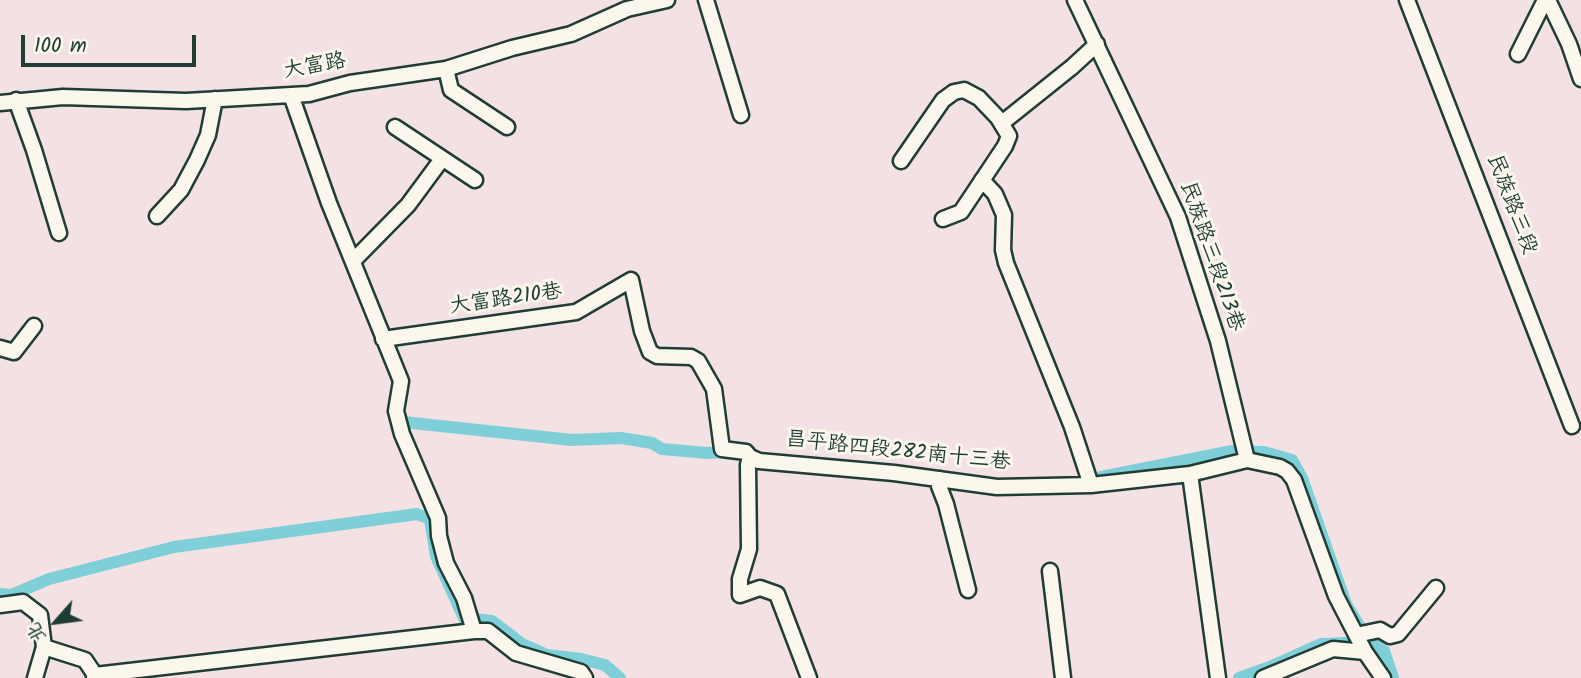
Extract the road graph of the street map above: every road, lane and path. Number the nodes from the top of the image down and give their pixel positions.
1 (667, 0) edge
2 (706, 0) edge
3 (1075, 0) edge
4 (1407, 0) edge
5 (1550, 1) edge
6 (626, 5) edge
7 (1097, 44) junction
8 (1518, 54) dead end
9 (446, 69) junction
10 (1581, 79) edge
11 (291, 95) junction
12 (215, 99) junction
13 (16, 100) junction
14 (0, 103) edge
15 (741, 115) dead end
16 (1002, 123) junction
17 (395, 127) dead end
18 (507, 127) dead end
19 (442, 159) junction
20 (901, 161) dead end
21 (475, 180) dead end
22 (982, 180) junction
23 (157, 215) dead end
24 (943, 219) dead end
25 (59, 233) dead end
26 (354, 260) junction
27 (34, 326) dead end
28 (383, 339) junction
29 (0, 348) edge
30 (1572, 426) dead end
31 (750, 457) junction
32 (1247, 460) junction
33 (1190, 474) junction
34 (940, 479) junction
35 (1091, 485) junction
36 (1050, 571) dead end
37 (1436, 588) dead end
38 (968, 590) dead end
39 (0, 605) edge
40 (473, 628) junction
41 (1356, 635) junction
42 (44, 648) junction
43 (1365, 652) junction
44 (94, 676) edge
45 (35, 678) edge
46 (585, 678) edge
47 (809, 678) edge
48 (1063, 678) edge
49 (1218, 678) edge
50 (1263, 678) edge
51 (1383, 678) edge

1 - 6 street
2 - 15 street
3 - 7 street, 民族路三段213巷
4 - 30 street, 民族路三段
5 - 8 street
5 - 10 street
6 - 9 street, 大富路
7 - 16 street
7 - 32 street, 民族路三段213巷
9 - 11 street, 大富路
9 - 18 street
11 - 12 street, 大富路
11 - 26 street
12 - 13 street, 大富路
12 - 23 street
13 - 14 street, 大富路
13 - 25 street
16 - 20 street
16 - 22 street
17 - 19 street
19 - 21 street
19 - 26 street
22 - 24 street
22 - 35 street
26 - 28 street
27 - 29 street
28 - 31 street, 大富路210巷
28 - 40 street
31 - 34 street, 昌平路四段282南十三巷
31 - 47 street
32 - 33 street, 昌平路四段282南十三巷
32 - 41 street, 昌平路四段282南十三巷
33 - 35 street, 昌平路四段282南十三巷
33 - 49 street
34 - 35 street, 昌平路四段282南十三巷
34 - 38 street
36 - 48 street
37 - 41 street
39 - 42 street
40 - 44 street
40 - 46 street
41 - 43 street, 昌平路四段282南十三巷
42 - 44 street
42 - 45 street
43 - 50 street
43 - 51 street, 昌平路四段282南十三巷

